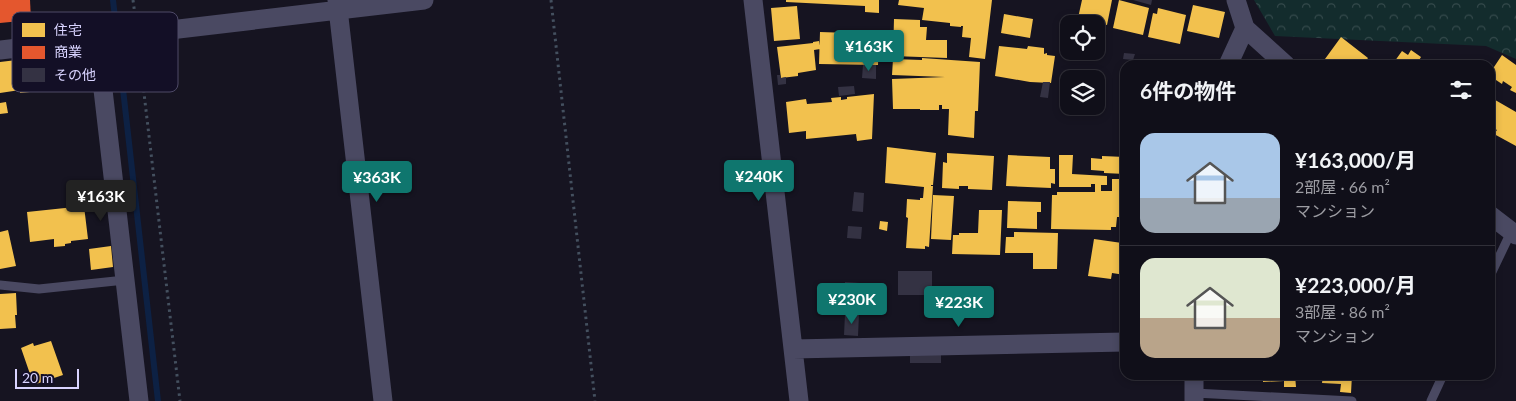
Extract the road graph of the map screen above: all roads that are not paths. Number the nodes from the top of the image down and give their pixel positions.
1 (424, 0) edge
2 (753, 0) edge
3 (1236, 0) edge
4 (338, 5) edge
5 (178, 28) edge
6 (1245, 28) junction
7 (1230, 60) edge
8 (1280, 60) edge
9 (107, 92) edge
10 (1495, 219) edge
11 (1514, 233) edge
12 (1495, 267) edge
13 (125, 280) junction
14 (0, 285) edge
15 (1120, 342) edge
16 (793, 349) junction
17 (1441, 380) edge
18 (1194, 390) edge
19 (139, 401) edge
20 (383, 401) edge
21 (799, 401) edge
22 (1352, 401) edge
23 (1431, 401) edge

1 - 4 street
2 - 16 street
3 - 6 street
4 - 5 street
4 - 20 street
6 - 7 street
6 - 8 street
9 - 13 street
10 - 11 street
11 - 12 lane
13 - 14 lane
13 - 19 street
15 - 16 street
16 - 21 street
17 - 23 lane
18 - 22 lane

